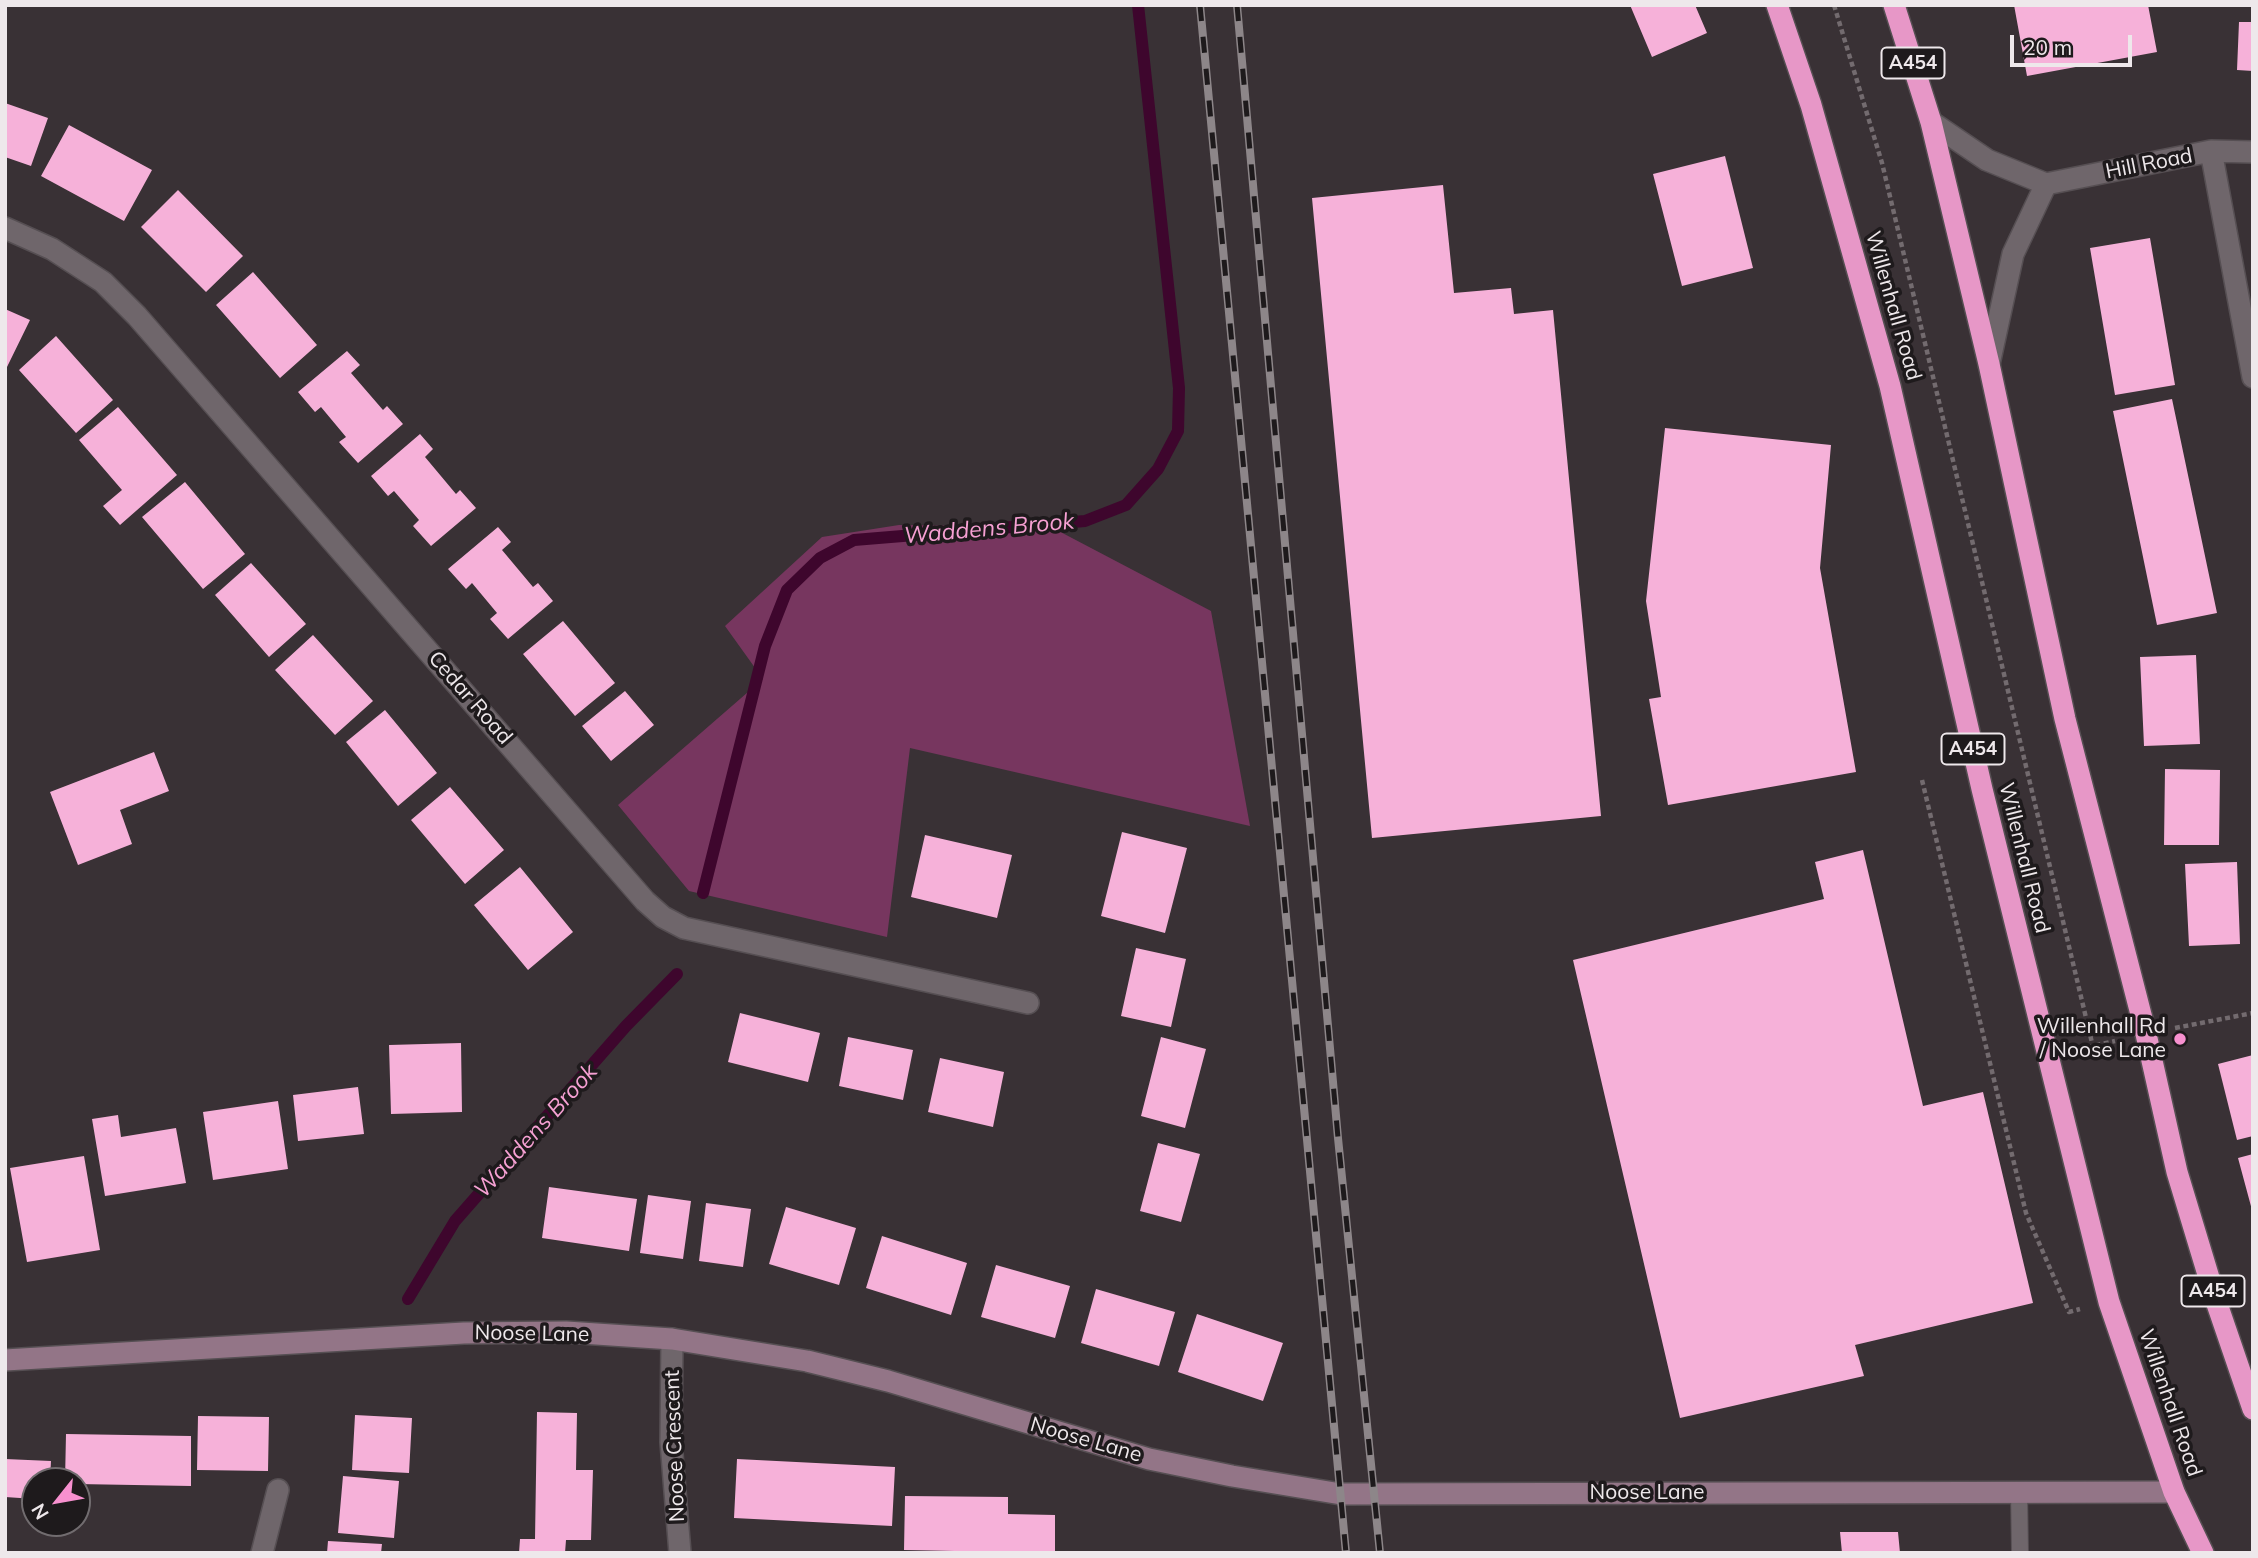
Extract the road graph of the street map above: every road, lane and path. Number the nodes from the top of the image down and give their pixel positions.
1 (1777, 5) edge
2 (1834, 5) edge
3 (1894, 5) edge
4 (1931, 121) junction
5 (2211, 151) junction
6 (2253, 152) edge
7 (2046, 184) junction
8 (5, 228) edge
9 (1989, 364) junction
10 (2253, 377) edge
11 (1922, 780) dead end
12 (1028, 1003) dead end
13 (1980, 1019) dead end
14 (2093, 1046) dead end
15 (672, 1339) junction
16 (5, 1360) edge
17 (2253, 1409) edge
18 (278, 1490) dead end
19 (2019, 1492) junction
20 (2174, 1492) junction
21 (262, 1553) edge
22 (680, 1553) edge
23 (2020, 1553) edge
24 (2203, 1553) edge

1 - 20 highway, Willenhall Road / A454
2 - 14 path
3 - 4 highway, A454
4 - 7 street
4 - 9 highway, A454
5 - 6 street, Hill Road
5 - 7 street, Hill Road
5 - 10 street
7 - 9 street
8 - 12 street, Cedar Road
9 - 17 highway, A454
11 - 13 path
15 - 16 street, Noose Lane
15 - 19 street, Noose Lane
15 - 22 street, Noose Crescent
18 - 21 street
19 - 20 street, Noose Lane
19 - 23 lane
20 - 24 highway, Willenhall Road / A454

